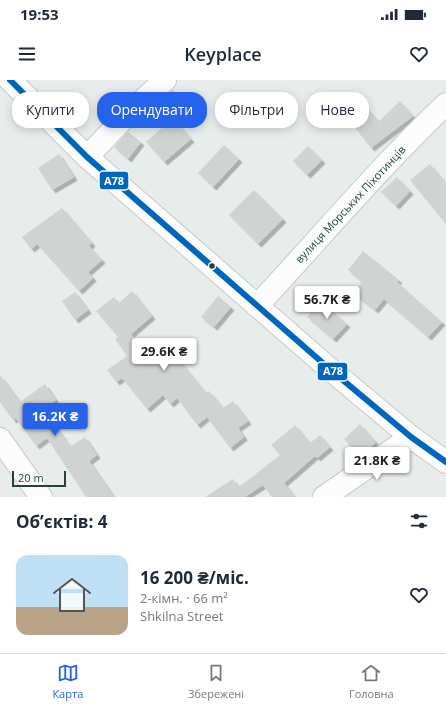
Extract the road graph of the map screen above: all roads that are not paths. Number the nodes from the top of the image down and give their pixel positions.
1 (10, 80) edge
2 (165, 80) edge
3 (446, 104) edge
4 (87, 157) junction
5 (257, 306) junction
6 (411, 437) junction
7 (0, 439) edge
8 (446, 462) edge
9 (41, 497) edge
10 (324, 497) edge

1 - 4 street
2 - 4 street
3 - 5 street, вулиця Морських Піхотинців
4 - 5 street
5 - 6 street
6 - 8 street
6 - 10 street
7 - 9 street

